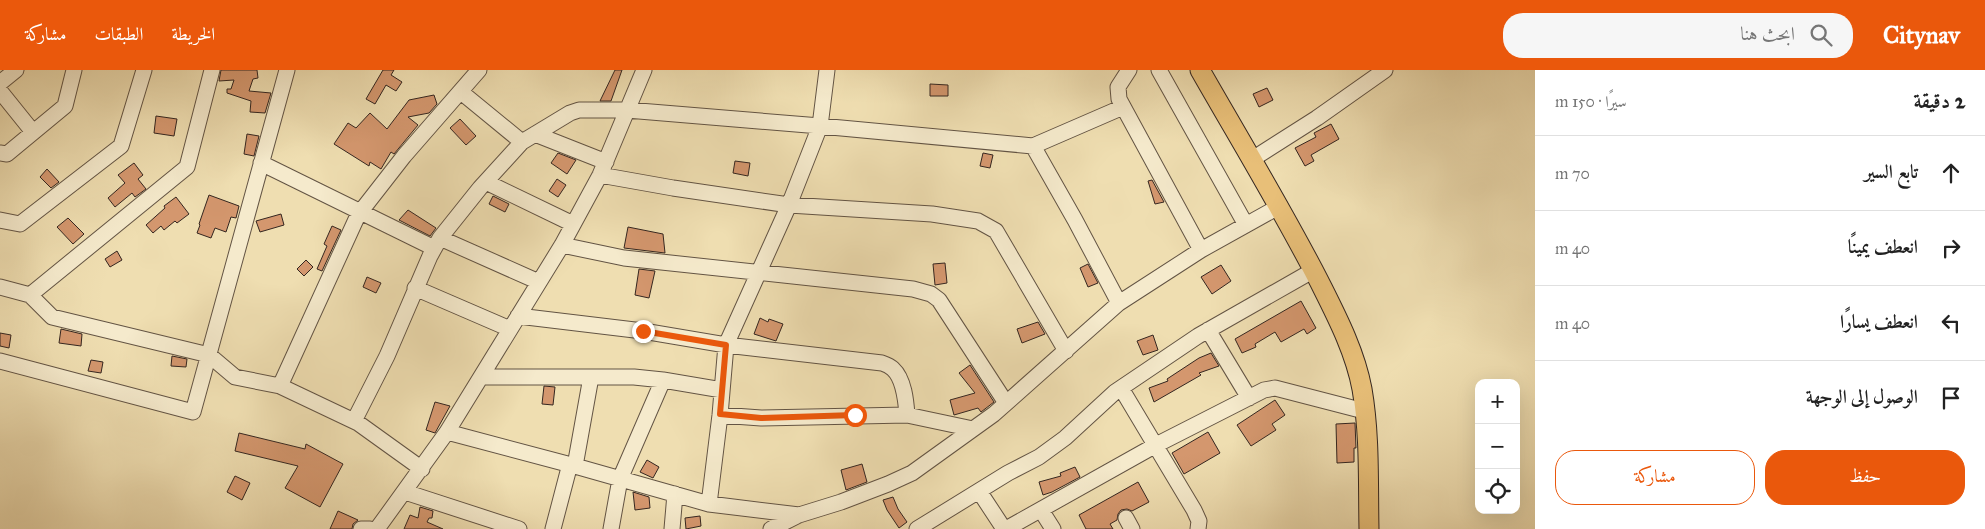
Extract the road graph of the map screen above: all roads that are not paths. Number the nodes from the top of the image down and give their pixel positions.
1 (16, 70) edge
2 (74, 70) edge
3 (144, 70) edge
4 (212, 70) edge
5 (286, 70) edge
6 (479, 70) edge
7 (644, 70) edge
8 (827, 70) edge
9 (1129, 70) edge
10 (1159, 70) edge
11 (1200, 70) edge
12 (1385, 70) edge
13 (0, 83) edge
14 (0, 91) edge
15 (461, 92) junction
16 (1123, 107) junction
17 (627, 110) junction
18 (820, 126) junction
19 (33, 132) junction
20 (535, 134) junction
21 (522, 142) junction
22 (1033, 146) junction
23 (0, 153) edge
24 (1251, 160) junction
25 (261, 163) junction
26 (603, 169) junction
27 (486, 182) junction
28 (789, 205) junction
29 (1280, 206) junction
30 (360, 212) junction
31 (0, 220) edge
32 (573, 224) junction
33 (1246, 225) junction
34 (437, 243) junction
35 (562, 245) junction
36 (1201, 250) junction
37 (1314, 270) junction
38 (759, 273) junction
39 (539, 282) junction
40 (0, 288) edge
41 (415, 288) junction
42 (30, 295) junction
43 (1118, 303) junction
44 (514, 322) junction
45 (1208, 330) junction
46 (726, 345) junction
47 (1066, 351) junction
48 (209, 355) junction
49 (0, 361) edge
50 (592, 376) junction
51 (481, 377) junction
52 (663, 380) junction
53 (280, 386) junction
54 (1121, 388) junction
55 (722, 390) junction
56 (1249, 398) junction
57 (1006, 403) junction
58 (1364, 411) junction
59 (720, 414) junction
60 (907, 415) junction
61 (354, 421) junction
62 (973, 429) junction
63 (447, 432) junction
64 (1156, 446) junction
65 (572, 465) junction
66 (422, 469) junction
67 (620, 479) junction
68 (979, 491) junction
69 (405, 492) junction
70 (675, 494) junction
71 (709, 504) junction
72 (1040, 510) junction
73 (799, 515) junction
74 (361, 529) edge
75 (370, 529) edge
76 (377, 529) edge
77 (519, 529) edge
78 (553, 529) edge
79 (610, 529) edge
80 (672, 529) edge
81 (771, 529) edge
82 (917, 529) edge
83 (1005, 529) edge
84 (1053, 529) edge
85 (1198, 529) edge
86 (1369, 529) edge

1 - 13 street
2 - 19 street
3 - 31 street
4 - 42 street
5 - 25 street
6 - 15 street
7 - 17 street
8 - 18 street
9 - 16 street
10 - 33 street
11 - 24 main road
12 - 24 street
14 - 19 street
15 - 21 street
15 - 30 street
16 - 22 street
16 - 36 street
17 - 18 street
17 - 20 street
17 - 26 street
18 - 22 street
18 - 28 street
19 - 23 street
20 - 21 street
20 - 26 street
21 - 27 street
22 - 43 street
24 - 29 main road
25 - 30 street
25 - 48 street
26 - 28 street
26 - 32 street
27 - 32 street
27 - 34 street
28 - 38 street
28 - 47 street
29 - 33 street
29 - 37 main road
30 - 34 street
30 - 53 street
32 - 35 street
33 - 36 street
34 - 39 street
34 - 41 street
35 - 38 street
35 - 39 street
36 - 43 street
37 - 45 street
37 - 58 main road
38 - 46 street
38 - 57 street
39 - 44 street
40 - 42 street
41 - 44 street
41 - 61 street
42 - 48 street
43 - 47 street
44 - 46 street
44 - 51 street
45 - 54 street
45 - 56 street
46 - 55 street
46 - 60 street
47 - 57 street
48 - 49 street
48 - 53 street
50 - 51 street
50 - 52 street
50 - 65 street
51 - 63 street
52 - 55 street
52 - 67 street
53 - 61 street
54 - 64 street
54 - 68 street
55 - 59 street
56 - 58 street
56 - 64 street
57 - 62 street
58 - 86 main road
59 - 60 street
59 - 71 street
60 - 62 street
61 - 66 street
62 - 73 street
63 - 65 street
63 - 66 street
64 - 72 street
64 - 85 street
65 - 67 street
65 - 78 street
66 - 69 street
67 - 70 street
67 - 79 street
68 - 82 street
68 - 83 street
69 - 76 street
69 - 77 street
70 - 71 street
70 - 80 street
71 - 73 street
72 - 83 street
72 - 84 street
73 - 81 street
74 - 75 street

